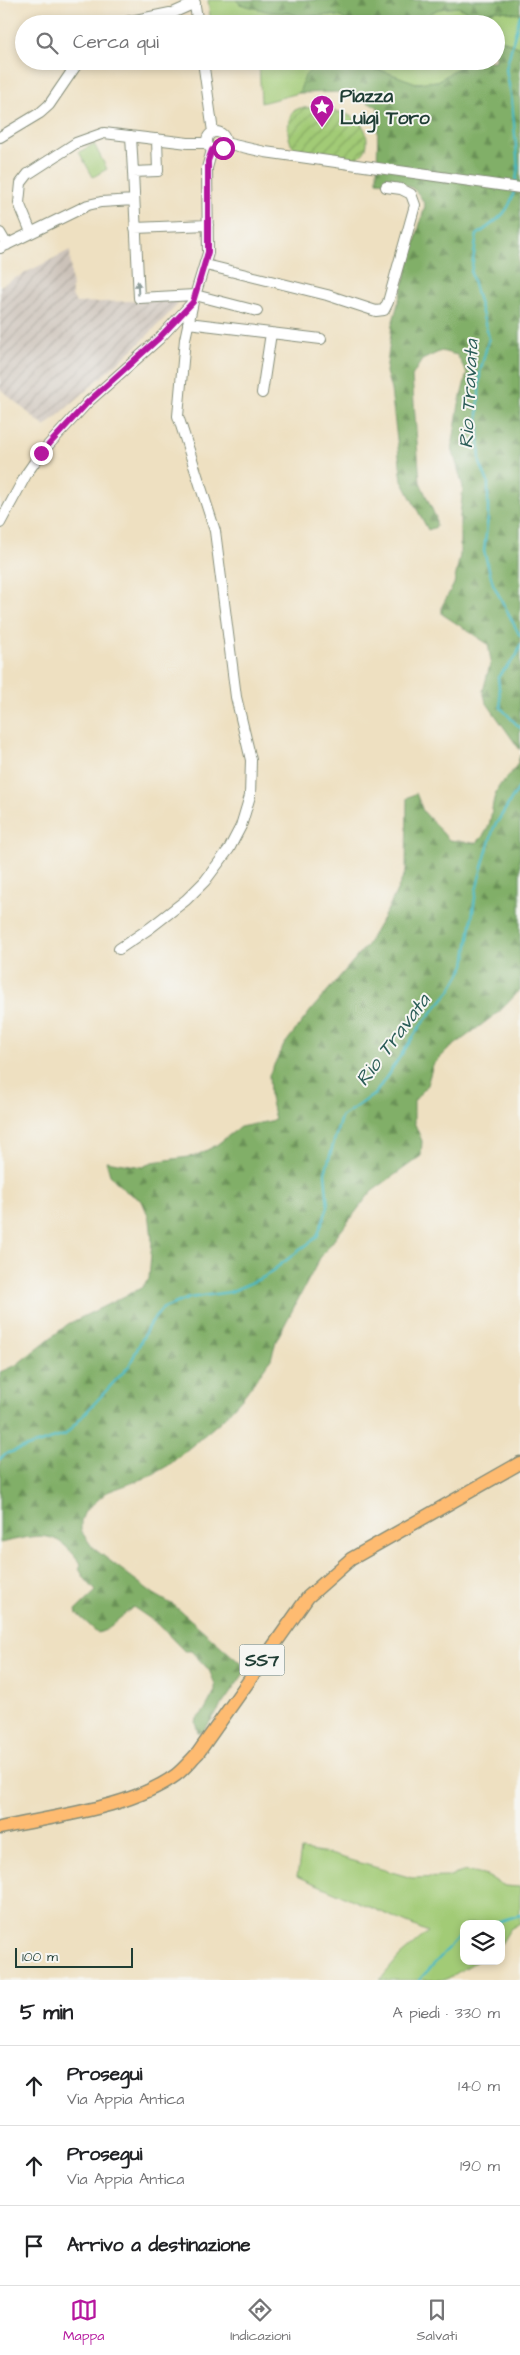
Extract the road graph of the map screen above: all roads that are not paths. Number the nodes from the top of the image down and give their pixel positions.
1 (195, 1) edge
2 (170, 13) junction
3 (160, 15) edge
4 (166, 15) edge
5 (197, 15) edge
6 (73, 70) edge
7 (204, 70) edge
8 (213, 132) junction
9 (132, 136) junction
10 (0, 137) edge
11 (157, 139) junction
12 (225, 143) junction
13 (209, 146) junction
14 (133, 172) junction
15 (386, 187) dead end
16 (520, 188) edge
17 (134, 200) junction
18 (208, 225) junction
19 (136, 228) junction
20 (31, 232) junction
21 (0, 233) edge
22 (4, 247) edge
23 (206, 265) junction
24 (194, 298) junction
25 (257, 311) dead end
26 (188, 324) junction
27 (271, 334) junction
28 (321, 339) dead end
29 (262, 393) dead end
30 (0, 522) edge
31 (119, 949) dead end
32 (520, 1463) edge
33 (0, 1828) edge

1 - 2 street
1 - 5 street
2 - 3 street
2 - 4 street
6 - 10 street
7 - 8 street
8 - 12 street
8 - 13 street
9 - 11 street
9 - 14 street
9 - 20 street
11 - 13 street
11 - 14 street
12 - 13 street
12 - 16 street
13 - 18 street
14 - 17 street
15 - 23 street
17 - 19 street
17 - 20 street
18 - 19 street
18 - 23 street
24 -> 19 street
20 - 22 street
21 - 22 street
23 - 24 street
24 - 25 street
24 - 26 street
24 - 30 street
26 - 27 street
26 - 31 street
27 - 28 street
27 - 29 street
32 - 33 main road, SS7

